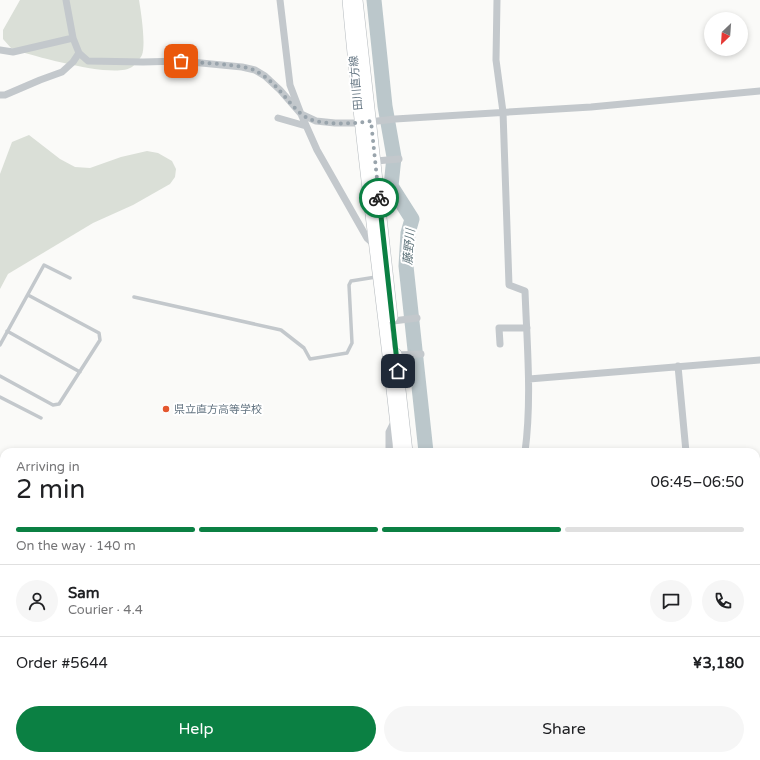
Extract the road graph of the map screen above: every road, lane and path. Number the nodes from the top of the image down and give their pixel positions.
1 (66, 0) edge
2 (280, 0) edge
3 (348, 0) edge
4 (357, 0) edge
5 (498, 0) edge
6 (73, 38) junction
7 (0, 50) edge
8 (79, 53) junction
9 (760, 91) edge
10 (0, 95) edge
11 (503, 112) junction
12 (301, 114) junction
13 (278, 118) dead end
14 (369, 122) junction
15 (306, 126) junction
16 (399, 159) dead end
17 (376, 161) junction
18 (375, 245) junction
19 (383, 276) junction
20 (70, 278) dead end
21 (28, 294) junction
22 (134, 297) dead end
23 (417, 318) dead end
24 (393, 321) junction
25 (527, 328) junction
26 (7, 331) junction
27 (500, 344) dead end
28 (0, 345) edge
29 (420, 354) dead end
30 (397, 355) junction
31 (760, 360) edge
32 (678, 366) junction
33 (80, 372) junction
34 (0, 376) edge
35 (529, 379) junction
36 (0, 397) edge
37 (400, 417) junction
38 (40, 418) dead end
39 (389, 448) edge
40 (399, 448) edge
41 (406, 448) edge
42 (525, 448) edge
43 (686, 448) edge

1 - 6 street
2 - 12 street
3 - 14 main road, 田川直方線
4 - 14 main road, 田川直方線
5 - 11 street
6 - 7 street
6 - 8 street
8 - 10 street
8 - 12 street
9 - 11 street
11 - 14 street
11 - 25 street
12 - 14 street
12 - 15 street
13 - 15 street
14 - 17 main road, 田川直方線
14 - 18 main road, 田川直方線
15 - 18 street
16 - 17 street
17 - 19 main road, 田川直方線
18 - 19 main road, 田川直方線
19 - 22 lane
19 - 24 main road, 田川直方線
19 - 37 main road, 田川直方線
20 - 21 lane
21 - 26 lane
21 - 33 lane
23 - 24 street
24 - 30 main road, 田川直方線
25 - 27 street
25 - 35 street
26 - 28 lane
26 - 33 lane
29 - 30 street
30 - 37 main road, 田川直方線
31 - 32 street
32 - 35 street
32 - 43 street
33 - 34 lane
35 - 42 street
36 - 38 lane
37 - 39 street
37 - 40 main road, 田川直方線
37 - 41 main road, 田川直方線

